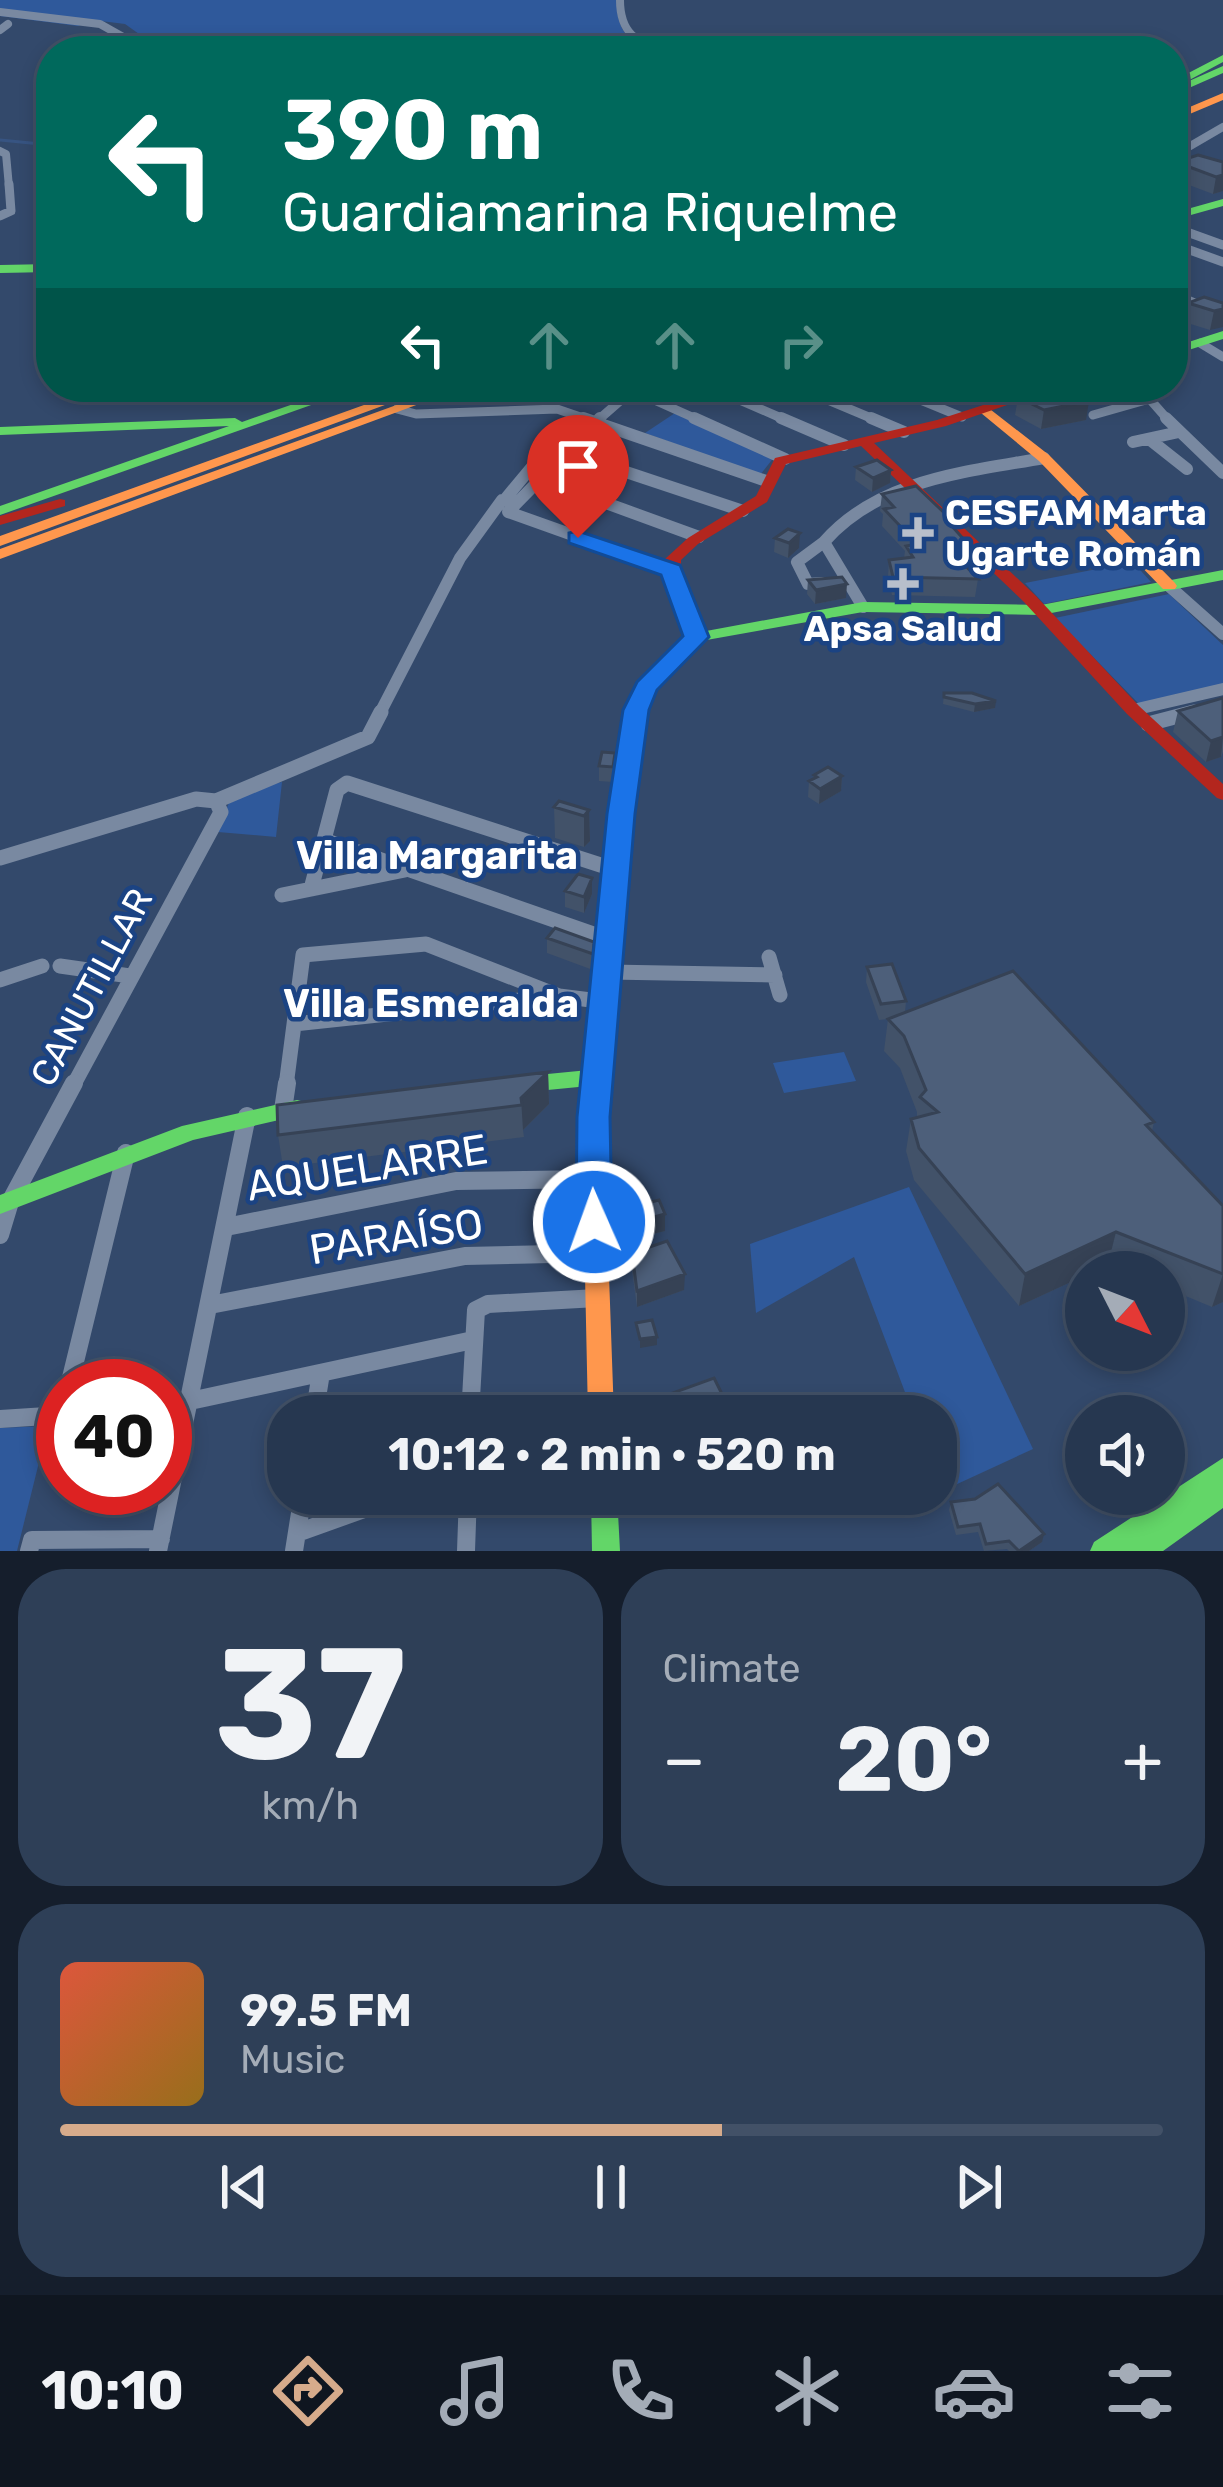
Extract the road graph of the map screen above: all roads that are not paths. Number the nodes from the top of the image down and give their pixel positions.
1 (620, 0) edge
2 (2, 22) edge
3 (121, 36) edge
4 (630, 36) edge
5 (1223, 58) edge
6 (1223, 69) edge
7 (1188, 79) edge
8 (1188, 82) edge
9 (1223, 87) edge
10 (1223, 96) edge
11 (1188, 105) edge
12 (1188, 108) edge
13 (1220, 132) edge
14 (1188, 149) edge
15 (0, 151) edge
16 (1188, 161) edge
17 (3, 169) edge
18 (1223, 171) edge
19 (5, 196) edge
20 (1223, 202) edge
21 (1188, 212) edge
22 (0, 216) edge
23 (1188, 232) edge
24 (1223, 245) edge
25 (1188, 249) edge
26 (1223, 262) edge
27 (1188, 300) edge
28 (1223, 315) edge
29 (1223, 334) edge
30 (1200, 343) junction
31 (1188, 347) edge
32 (1223, 357) edge
33 (313, 402) edge
34 (345, 402) edge
35 (386, 402) edge
36 (416, 402) edge
37 (619, 402) edge
38 (662, 402) edge
39 (749, 402) edge
40 (833, 402) edge
41 (926, 402) edge
42 (1009, 402) edge
43 (1139, 402) edge
44 (1156, 402) edge
45 (397, 409) junction
46 (986, 410) junction
47 (1093, 415) edge
48 (962, 417) junction
49 (596, 422) junction
50 (566, 426) dead end
51 (222, 428) junction
52 (0, 431) edge
53 (904, 431) junction
54 (1179, 432) junction
55 (1149, 439) junction
56 (1133, 442) dead end
57 (854, 443) junction
58 (566, 452) junction
59 (784, 458) junction
60 (1044, 458) junction
61 (1218, 468) edge
62 (540, 478) junction
63 (770, 482) junction
64 (911, 486) junction
65 (510, 504) junction
66 (0, 511) edge
67 (743, 511) junction
68 (0, 523) edge
69 (699, 537) junction
70 (0, 541) edge
71 (824, 542) junction
72 (0, 554) edge
73 (671, 570) junction
74 (1223, 575) edge
75 (846, 580) junction
76 (1169, 586) junction
77 (863, 607) junction
78 (1041, 610) junction
79 (1223, 634) edge
80 (696, 637) junction
81 (1216, 691) edge
82 (1222, 705) edge
83 (1141, 717) junction
84 (1223, 794) edge
85 (216, 801) junction
86 (324, 840) junction
87 (0, 858) edge
88 (410, 869) junction
89 (616, 870) junction
90 (311, 889) junction
91 (282, 895) dead end
92 (611, 940) junction
93 (769, 957) dead end
94 (609, 972) junction
95 (775, 975) junction
96 (130, 976) junction
97 (0, 980) edge
98 (780, 994) dead end
99 (559, 996) junction
100 (607, 1002) junction
101 (294, 1024) junction
102 (599, 1077) junction
103 (509, 1086) edge
104 (327, 1105) edge
105 (283, 1110) junction
106 (247, 1116) junction
107 (126, 1154) junction
108 (592, 1179) junction
109 (5, 1204) edge
110 (226, 1227) junction
111 (0, 1235) edge
112 (596, 1253) junction
113 (597, 1298) junction
114 (210, 1305) junction
115 (473, 1340) junction
116 (76, 1359) edge
117 (321, 1373) junction
118 (192, 1391) edge
119 (317, 1395) edge
120 (471, 1395) edge
121 (600, 1395) edge
122 (192, 1401) edge
123 (36, 1416) edge
124 (0, 1419) edge
125 (1223, 1470) edge
126 (1223, 1493) edge
127 (166, 1515) edge
128 (358, 1515) edge
129 (467, 1515) edge
130 (604, 1515) edge
131 (296, 1542) edge
132 (160, 1545) edge
133 (29, 1551) edge
134 (466, 1551) edge
135 (605, 1551) edge
136 (1104, 1551) edge
137 (1141, 1551) edge

1 - 4 street
2 - 3 street
5 - 7 main road
6 - 8 main road
9 - 11 main road
10 - 12 main road
13 - 14 street
15 - 17 street
16 - 18 main road
17 - 19 street
19 - 22 street
20 - 21 main road
23 - 24 street
25 - 26 street
27 - 28 street
29 - 30 main road
30 - 31 main road
30 - 32 street
33 - 51 main road
34 - 68 main road
35 - 70 main road
36 - 45 main road
37 - 49 street
38 - 59 street
39 - 57 street
40 - 53 street
41 - 48 street
42 - 46 main road
43 - 47 street
44 - 54 street
45 - 49 street
45 - 72 main road
46 - 48 main road
46 - 60 main road
48 - 53 main road
49 - 58 street
49 - 63 street
50 - 65 street
51 - 52 main road
51 - 66 main road
53 - 57 main road
54 - 55 street
54 - 61 street
55 - 56 street
55 - 61 street
57 - 59 main road
57 - 64 main road
58 - 62 street
58 - 67 street
59 - 63 main road
60 - 64 street
60 - 76 main road
62 - 65 street
62 - 69 street
63 - 67 main road
64 - 71 street
64 - 78 main road
65 - 73 street
65 - 85 street
67 - 69 main road
69 - 73 main road
71 - 75 street
71 - 75 street
73 - 80 main road
74 - 76 main road
75 - 77 street
76 - 78 main road
76 - 79 street
77 - 78 main road
77 - 80 main road
78 - 83 main road
80 - 89 main road
81 - 82 street
81 - 83 street
82 - 83 street
83 - 84 main road
85 - 87 street
85 - 96 street, CANUTILLAR
86 - 88 street
86 - 89 street
86 - 90 street
88 - 90 street
88 - 92 street
89 - 92 main road
90 - 91 street
92 - 94 main road
93 - 95 street
94 - 95 street
94 - 100 main road
95 - 98 street
96 - 97 street
96 - 109 street, CANUTILLAR
99 - 100 street
99 - 101 street
99 - 101 street
100 - 102 main road
101 - 105 street
102 - 103 main road
102 - 108 main road
104 - 105 main road
105 - 106 main road
106 - 107 main road
106 - 110 street
107 - 109 main road
107 - 116 street
108 - 110 street, AQUELARRE
108 - 112 main road
109 - 111 street, CANUTILLAR
110 - 114 street
112 - 113 main road
112 - 114 street, PARAÍSO
113 - 115 street
113 - 121 main road
114 - 118 street
115 - 117 street
115 - 120 street
117 - 119 street
117 - 122 street
123 - 124 street
125 - 136 main road
126 - 137 main road
127 - 132 street
128 - 131 street
129 - 134 street
130 - 135 main road
132 - 133 street

